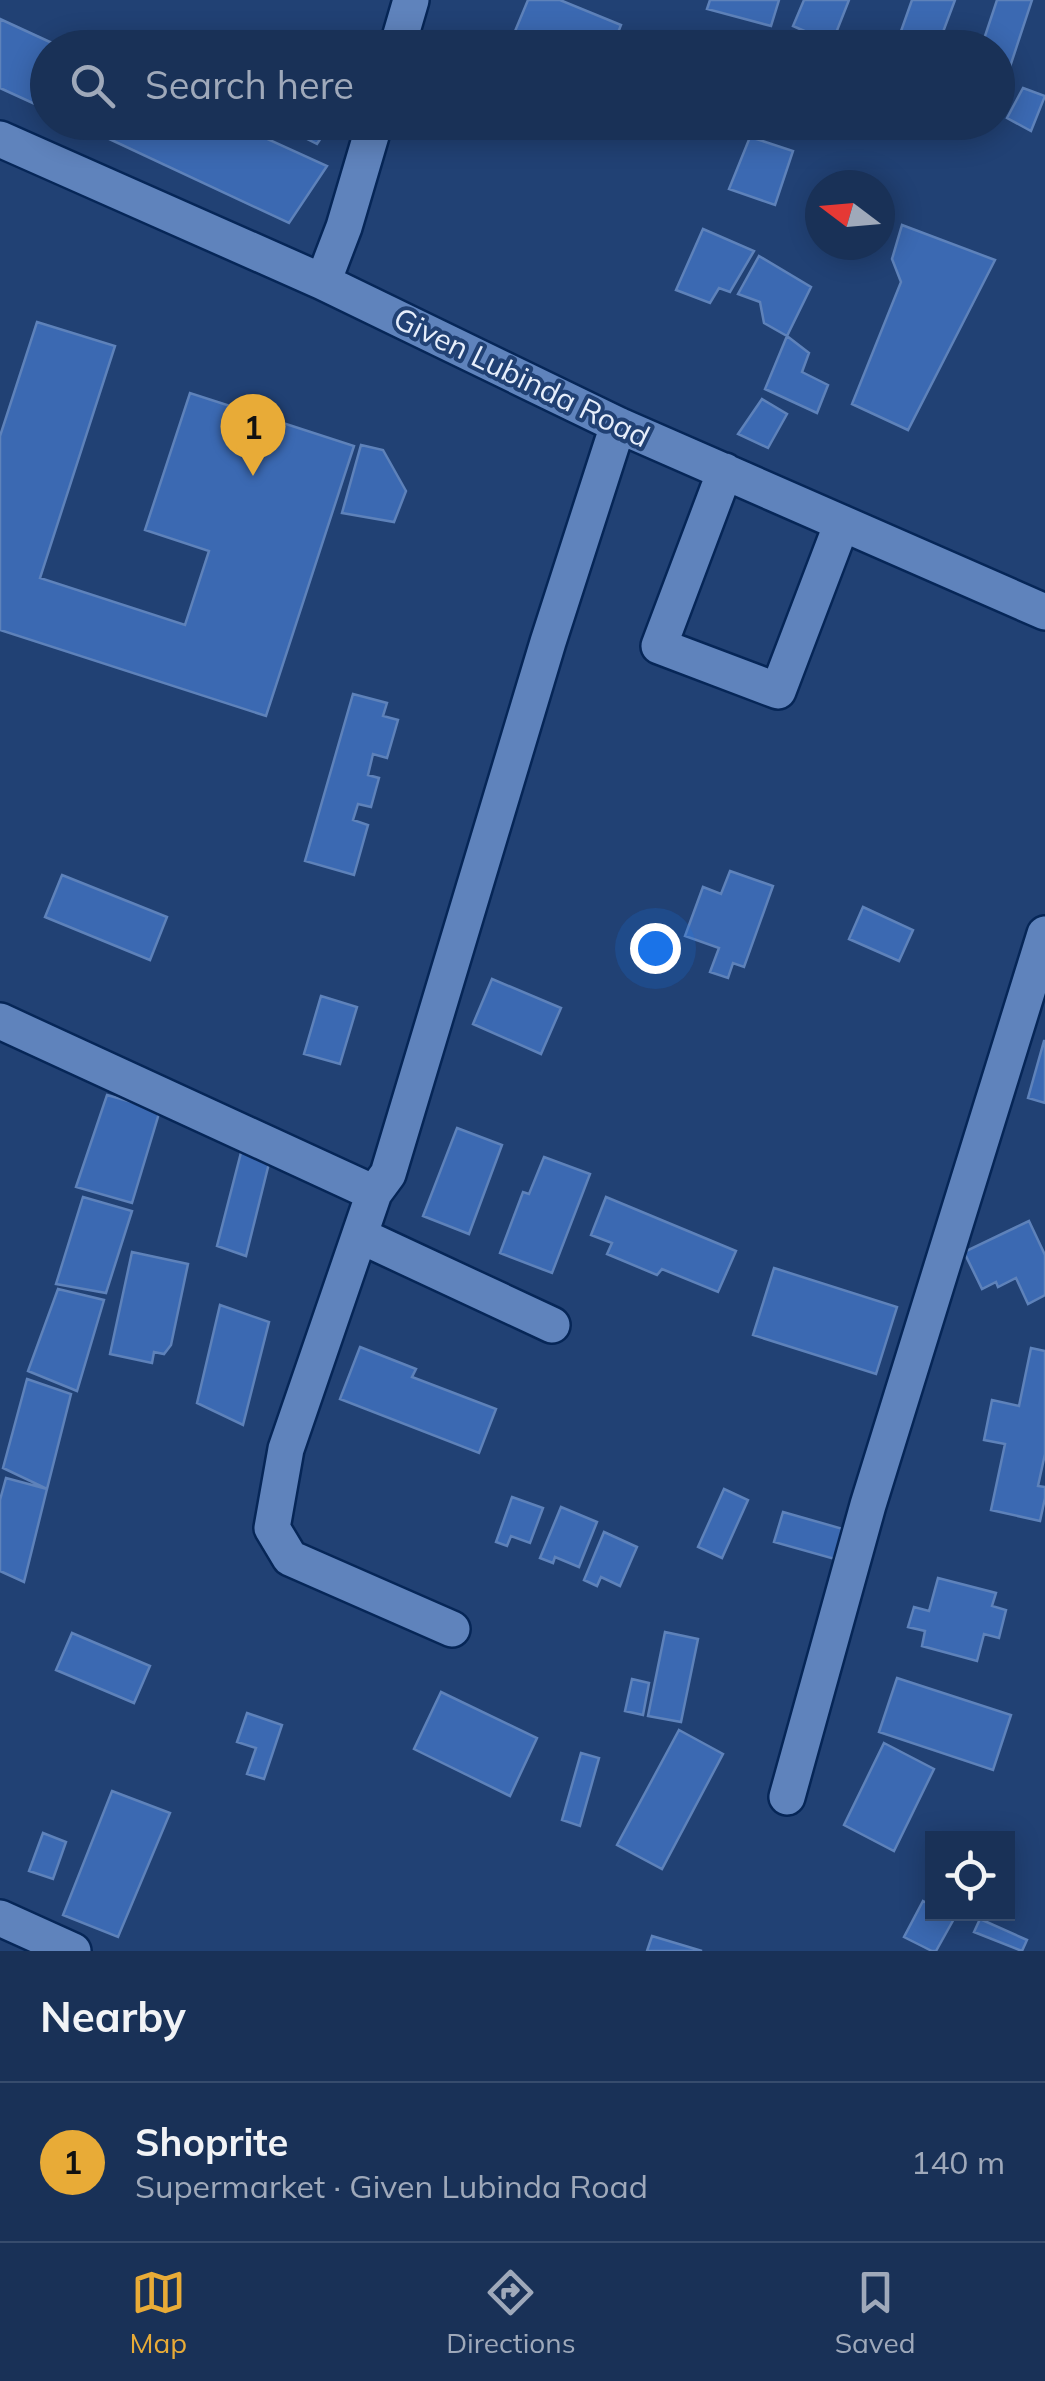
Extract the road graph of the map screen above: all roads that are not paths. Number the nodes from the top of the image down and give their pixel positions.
1 (411, 0) edge
2 (402, 30) edge
3 (0, 139) edge
4 (370, 140) edge
5 (323, 282) junction
6 (618, 425) junction
7 (725, 472) junction
8 (842, 523) junction
9 (1045, 612) edge
10 (1045, 934) edge
11 (0, 1021) edge
12 (374, 1193) junction
13 (360, 1236) junction
14 (552, 1326) dead end
15 (452, 1629) dead end
16 (787, 1797) dead end
17 (0, 1918) edge
18 (73, 1951) edge

1 - 2 street
3 - 5 street, Given Lubinda Road
4 - 5 street
5 - 6 street, Given Lubinda Road
6 - 7 street, Given Lubinda Road
6 - 12 street
7 - 8 street, Given Lubinda Road
7 - 8 street
8 - 9 street, Given Lubinda Road
10 - 16 street
11 - 12 street
12 - 13 street
13 - 14 street
13 - 15 street
17 - 18 street

